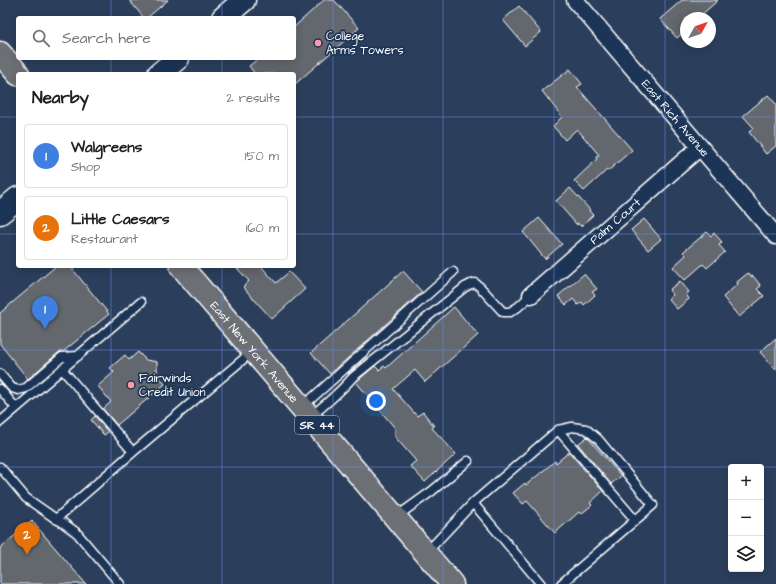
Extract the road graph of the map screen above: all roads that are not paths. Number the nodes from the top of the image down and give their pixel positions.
1 (244, 0) edge
2 (575, 0) edge
3 (225, 16) edge
4 (0, 53) edge
5 (176, 60) edge
6 (16, 72) edge
7 (161, 72) edge
8 (700, 147) junction
9 (16, 200) edge
10 (0, 214) edge
11 (776, 236) edge
12 (183, 268) edge
13 (453, 272) dead end
14 (531, 295) joint
15 (141, 302) dead end
16 (254, 351) junction
17 (78, 356) junction
18 (62, 369) junction
19 (0, 374) edge
20 (0, 389) edge
21 (16, 408) junction
22 (306, 412) junction
23 (0, 422) edge
24 (558, 430) junction
25 (133, 452) junction
26 (468, 461) dead end
27 (0, 467) edge
28 (472, 503) junction
29 (396, 518) junction
30 (56, 519) junction
31 (635, 520) junction
32 (426, 553) junction
33 (120, 584) edge
34 (452, 584) edge
35 (541, 584) edge
36 (561, 584) edge

1 - 3 main road
2 - 8 street, East Rich Avenue
4 - 6 main road
5 - 7 main road
8 - 11 street, East Rich Avenue
8 - 14 street, Palm Court
9 - 10 main road
12 - 16 main road, East New York Avenue / SR 44
13 - 22 lane
14 - 22 lane
15 - 17 lane
16 - 22 main road, East New York Avenue / SR 44
16 - 25 lane
17 - 18 lane
17 - 19 lane
18 - 21 lane
18 - 25 lane
20 - 21 lane
21 - 23 lane
22 - 29 main road, East New York Avenue / SR 44
24 - 28 lane
24 - 31 lane
24 - 31 lane
25 - 30 lane
26 - 29 lane
27 - 30 lane
28 - 32 lane
28 - 35 lane
29 - 32 main road, East New York Avenue / SR 44
30 - 33 lane
31 - 36 lane
32 - 34 main road, East New York Avenue / SR 44

